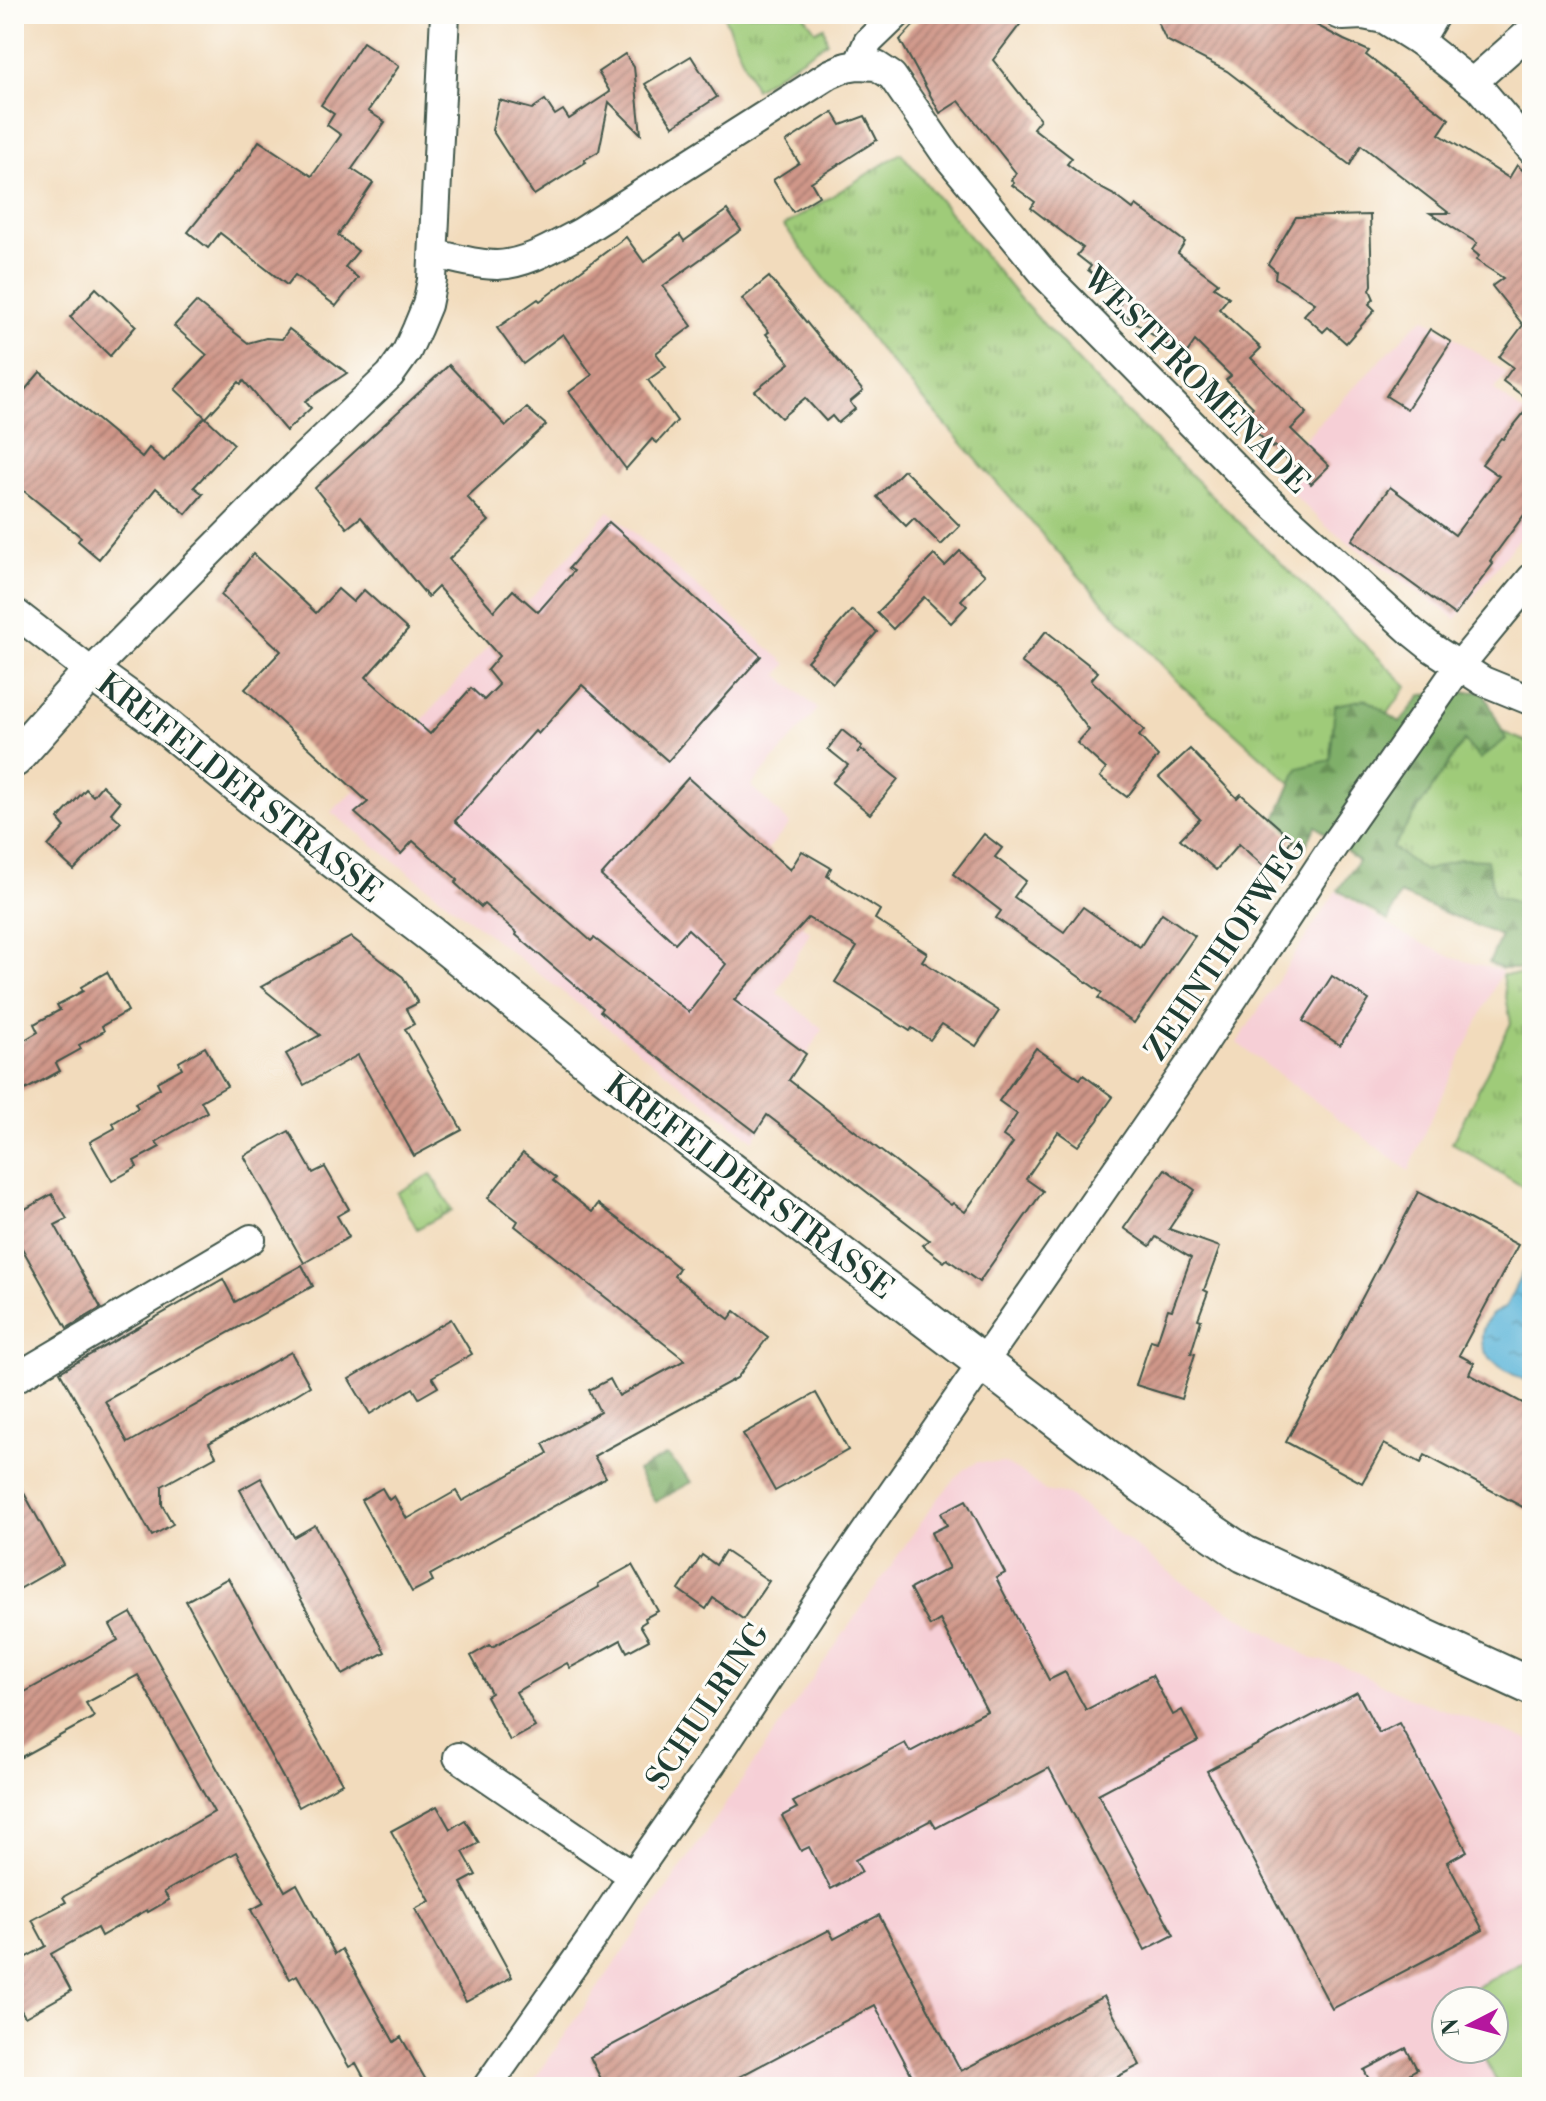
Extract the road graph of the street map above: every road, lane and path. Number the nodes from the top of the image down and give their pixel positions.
1 (445, 14) edge
2 (897, 14) edge
3 (1338, 14) edge
4 (1435, 14) edge
5 (1532, 30) edge
6 (1419, 41) junction
7 (858, 65) junction
8 (1473, 82) junction
9 (1532, 150) edge
10 (434, 254) junction
11 (1532, 578) edge
12 (14, 612) edge
13 (1460, 665) junction
14 (91, 672) junction
15 (1532, 701) edge
16 (14, 759) edge
17 (251, 1239) dead end
18 (982, 1362) junction
19 (14, 1379) edge
20 (1532, 1687) edge
21 (458, 1757) dead end
22 (633, 1876) junction
23 (487, 2087) edge

1 - 10 street
2 - 7 street
3 - 6 street
4 - 6 street
5 - 8 street
6 - 8 street
7 - 10 street
7 - 13 street, WESTPROMENADE
8 - 9 street
10 - 14 street
11 - 13 street, ZEHNTHOFWEG
12 - 14 street, KREFELDER STRASSE
13 - 15 street, WESTPROMENADE
13 - 18 street, ZEHNTHOFWEG
14 - 16 main road
14 - 18 main road, KREFELDER STRASSE
17 - 19 street
18 - 20 main road, KREFELDER STRASSE
18 - 22 street, SCHULRING
21 - 22 street
22 - 23 street, SCHULRING

